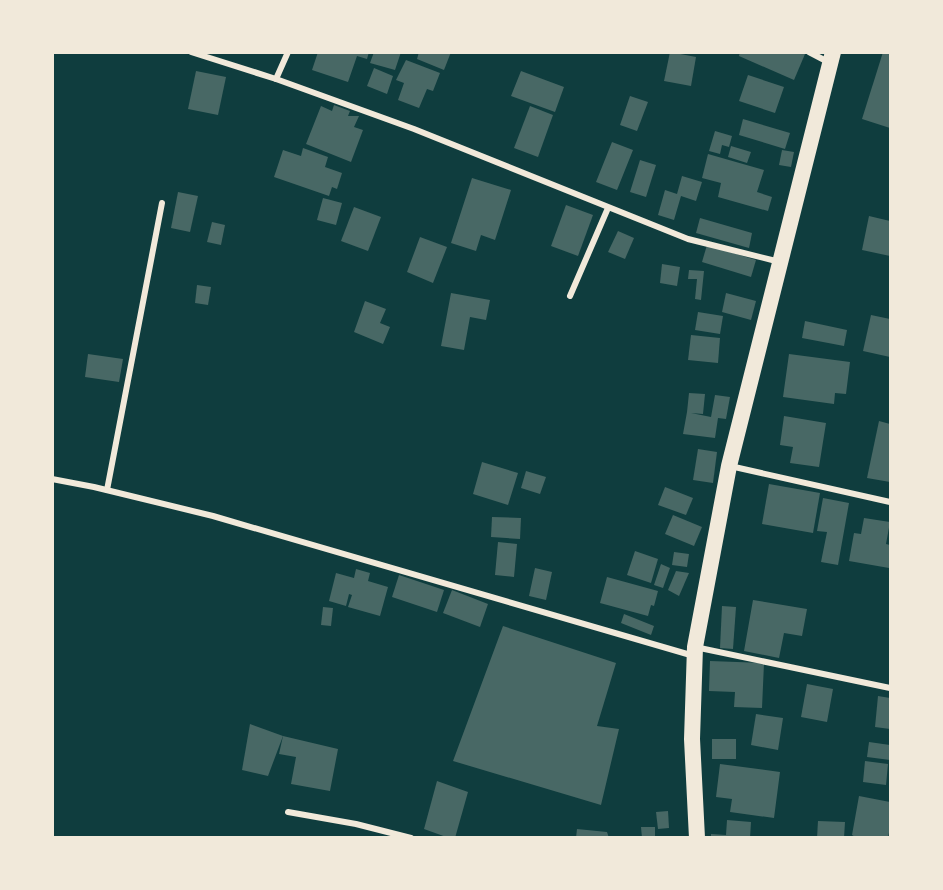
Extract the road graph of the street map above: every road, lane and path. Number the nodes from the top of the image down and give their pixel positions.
1 (191, 52) edge
2 (288, 52) edge
3 (809, 52) edge
4 (832, 58) edge
5 (276, 79) junction
6 (162, 203) dead end
7 (608, 208) junction
8 (780, 262) junction
9 (570, 296) dead end
10 (729, 466) junction
11 (52, 479) edge
12 (107, 490) junction
13 (891, 502) edge
14 (695, 652) junction
15 (891, 688) edge
16 (288, 812) dead end
17 (411, 837) edge
18 (697, 837) edge

1 - 5 street
2 - 5 street
3 - 4 street
4 - 8 highway
5 - 7 street
6 - 12 street
7 - 8 street
7 - 9 street
8 - 10 highway
10 - 13 street
10 - 14 highway
11 - 12 street
12 - 14 street
14 - 15 street
14 - 18 highway
16 - 17 street

